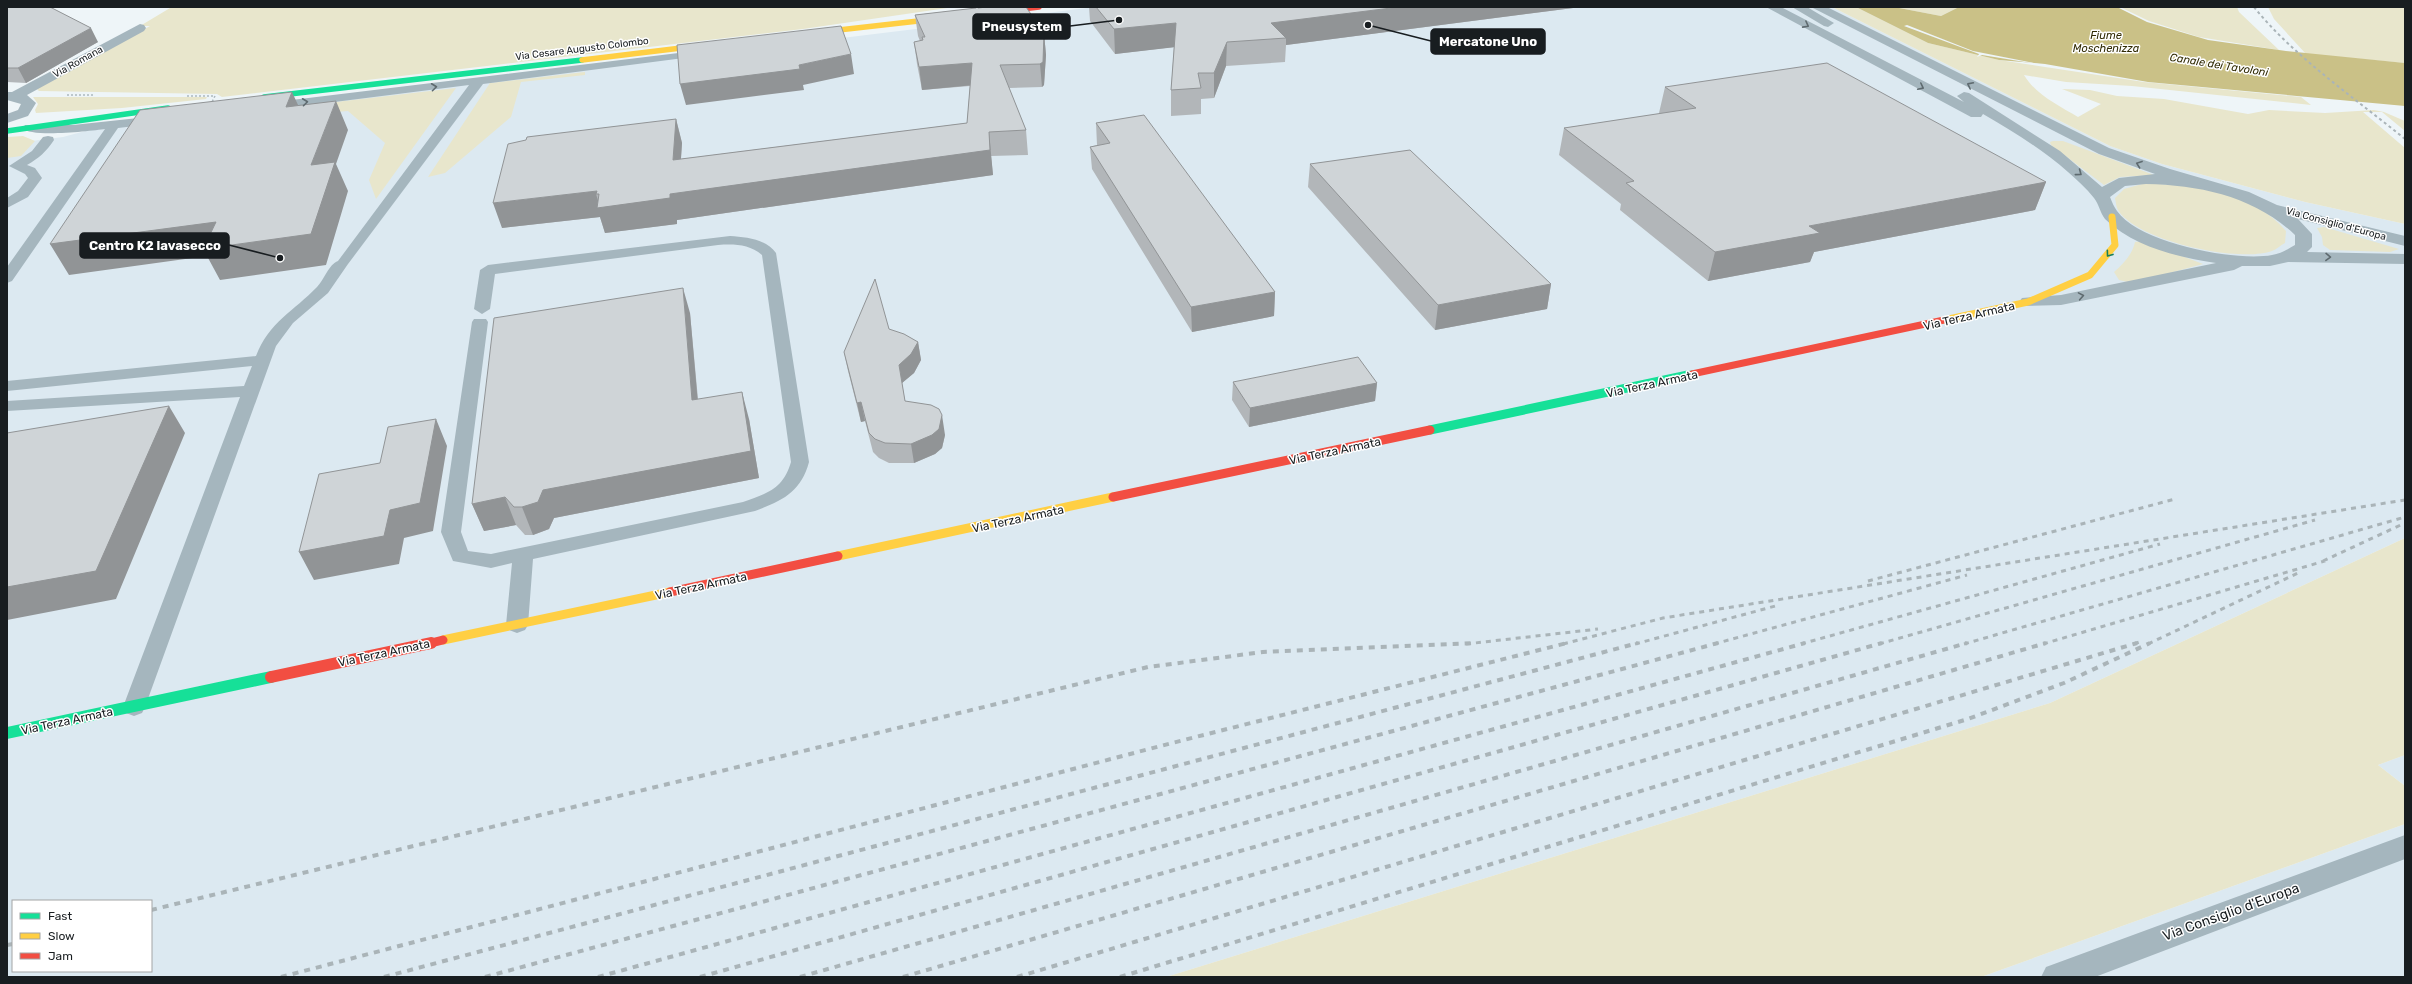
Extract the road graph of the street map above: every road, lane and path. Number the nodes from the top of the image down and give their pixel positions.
1 (1001, 7) edge
2 (1040, 7) edge
3 (1772, 7) edge
4 (1798, 7) edge
5 (1817, 7) edge
6 (954, 16) edge
7 (140, 28) dead end
8 (800, 35) edge
9 (718, 47) joint
10 (478, 82) junction
11 (1954, 90) junction
12 (11, 96) edge
13 (251, 98) edge
14 (261, 107) edge
15 (178, 112) joint
16 (127, 113) junction
17 (7, 120) edge
18 (114, 125) junction
19 (30, 128) junction
20 (7, 131) edge
21 (48, 140) dead end
22 (2104, 151) junction
23 (2062, 160) junction
24 (2216, 187) junction
25 (2102, 197) junction
26 (7, 204) edge
27 (2266, 205) junction
28 (2112, 217) junction
29 (2405, 241) edge
30 (2289, 257) junction
31 (2405, 259) edge
32 (2244, 262) junction
33 (7, 278) edge
34 (2028, 302) junction
35 (263, 360) junction
36 (7, 386) edge
37 (251, 391) junction
38 (7, 406) edge
39 (524, 555) junction
40 (517, 625) junction
41 (134, 707) junction
42 (7, 733) edge
43 (2405, 847) edge
44 (2057, 977) edge

1 - 2 street
3 -> 23 street, Via Terza Armata
4 - 11 street, Via Terza Armata
22 -> 5 street, Via Terza Armata
6 - 8 street
7 - 12 street, Via Romana
9 - 10 lane
9 - 13 street, Via Cesare Augusto Colombo
14 -> 10 lane
10 - 35 lane
11 - 22 street, Via Terza Armata
11 - 23 street, Via Terza Armata
12 - 17 street, Via Romana
15 - 16 street
15 - 18 lane
16 - 17 street
16 - 19 street
18 - 19 lane
18 - 33 lane
19 - 20 street
21 - 26 lane
24 -> 22 street, Via Terza Armata
23 -> 25 street, Via Terza Armata
24 - 25 street, Via Terza Armata
24 - 27 street, Via Terza Armata
25 - 28 street, Via Terza Armata
27 - 29 street, Via Consiglio d'Europa
27 - 30 street, Via Terza Armata
28 - 32 street, Via Terza Armata
28 -> 34 street, Via Terza Armata
30 -> 31 street, Via Consiglio d'Europa
30 - 32 street, Via Terza Armata
34 -> 32 street, Via Terza Armata
34 - 40 street, Via Terza Armata
35 - 36 lane
35 - 37 lane
37 - 38 lane
37 - 41 lane
39 - 39 lane
39 - 40 lane
40 - 41 street, Via Terza Armata
41 - 42 street, Via Terza Armata
43 - 44 street, Via Consiglio d'Europa

